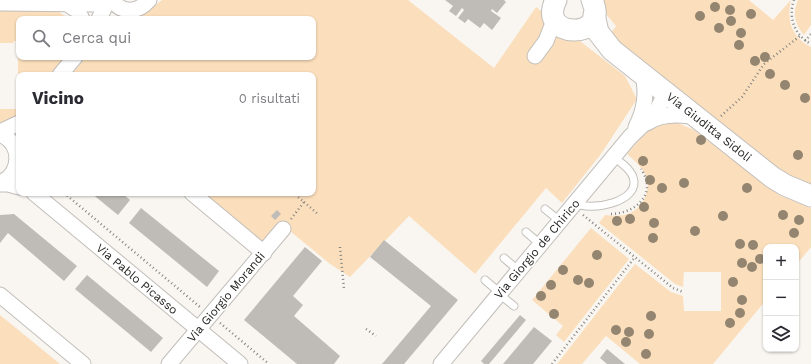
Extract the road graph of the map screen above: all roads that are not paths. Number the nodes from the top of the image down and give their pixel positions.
1 (103, 0) edge
2 (108, 0) edge
3 (112, 0) edge
4 (149, 0) edge
5 (0, 3) edge
6 (69, 4) junction
7 (593, 5) edge
8 (133, 10) junction
9 (559, 15) edge
10 (80, 16) edge
11 (100, 16) edge
12 (124, 16) edge
13 (612, 50) junction
14 (535, 56) dead end
15 (72, 60) edge
16 (62, 72) edge
17 (643, 74) junction
18 (666, 92) junction
19 (702, 121) junction
20 (16, 125) edge
21 (0, 133) edge
22 (633, 133) junction
23 (16, 156) edge
24 (614, 157) junction
25 (16, 161) edge
26 (0, 183) edge
27 (16, 186) edge
28 (38, 196) edge
29 (196, 196) edge
30 (811, 196) edge
31 (578, 208) junction
32 (545, 209) dead end
33 (560, 221) junction
34 (283, 230) road end
35 (526, 232) dead end
36 (540, 244) junction
37 (264, 253) junction
38 (504, 258) dead end
39 (519, 270) junction
40 (485, 280) dead end
41 (500, 293) junction
42 (0, 295) edge
43 (514, 306) dead end
44 (199, 329) junction
45 (83, 364) edge
46 (169, 364) edge
47 (240, 364) edge
48 (441, 364) edge

1 - 6 street
2 - 11 street
3 - 8 street
4 - 8 street
5 - 6 street
6 - 10 street
7 - 9 street, Via Giuditta Sidoli
7 - 13 street, Via Giuditta Sidoli
8 - 12 street
9 - 13 street, Via Giuditta Sidoli
9 - 14 street
13 - 17 street, Via Giuditta Sidoli
15 - 16 street
17 - 18 street, Via Giuditta Sidoli
17 - 22 street, Via Giorgio de Chirico
18 - 19 street, Via Giuditta Sidoli
18 - 22 street
19 - 22 street, Via Giorgio de Chirico
19 - 30 street, Via Giuditta Sidoli
20 - 21 street
21 - 23 street
22 - 24 street, Via Giorgio de Chirico
24 - 31 street, Via Giorgio de Chirico
24 - 31 lane
25 - 26 street
26 - 27 street
28 - 44 street, Via Pablo Picasso
29 - 37 street
31 - 33 street, Via Giorgio de Chirico
32 - 33 lane
33 - 36 street, Via Giorgio de Chirico
34 - 37 street, Via Giorgio Morandi
35 - 36 lane
36 - 39 street, Via Giorgio de Chirico
37 - 44 street, Via Giorgio Morandi
38 - 39 lane
39 - 41 street, Via Giorgio de Chirico
40 - 41 lane
41 - 43 lane
41 - 48 street, Via Giorgio de Chirico
42 - 45 street
44 - 46 street, Via Giorgio Morandi
44 - 47 street, Via Pablo Picasso

